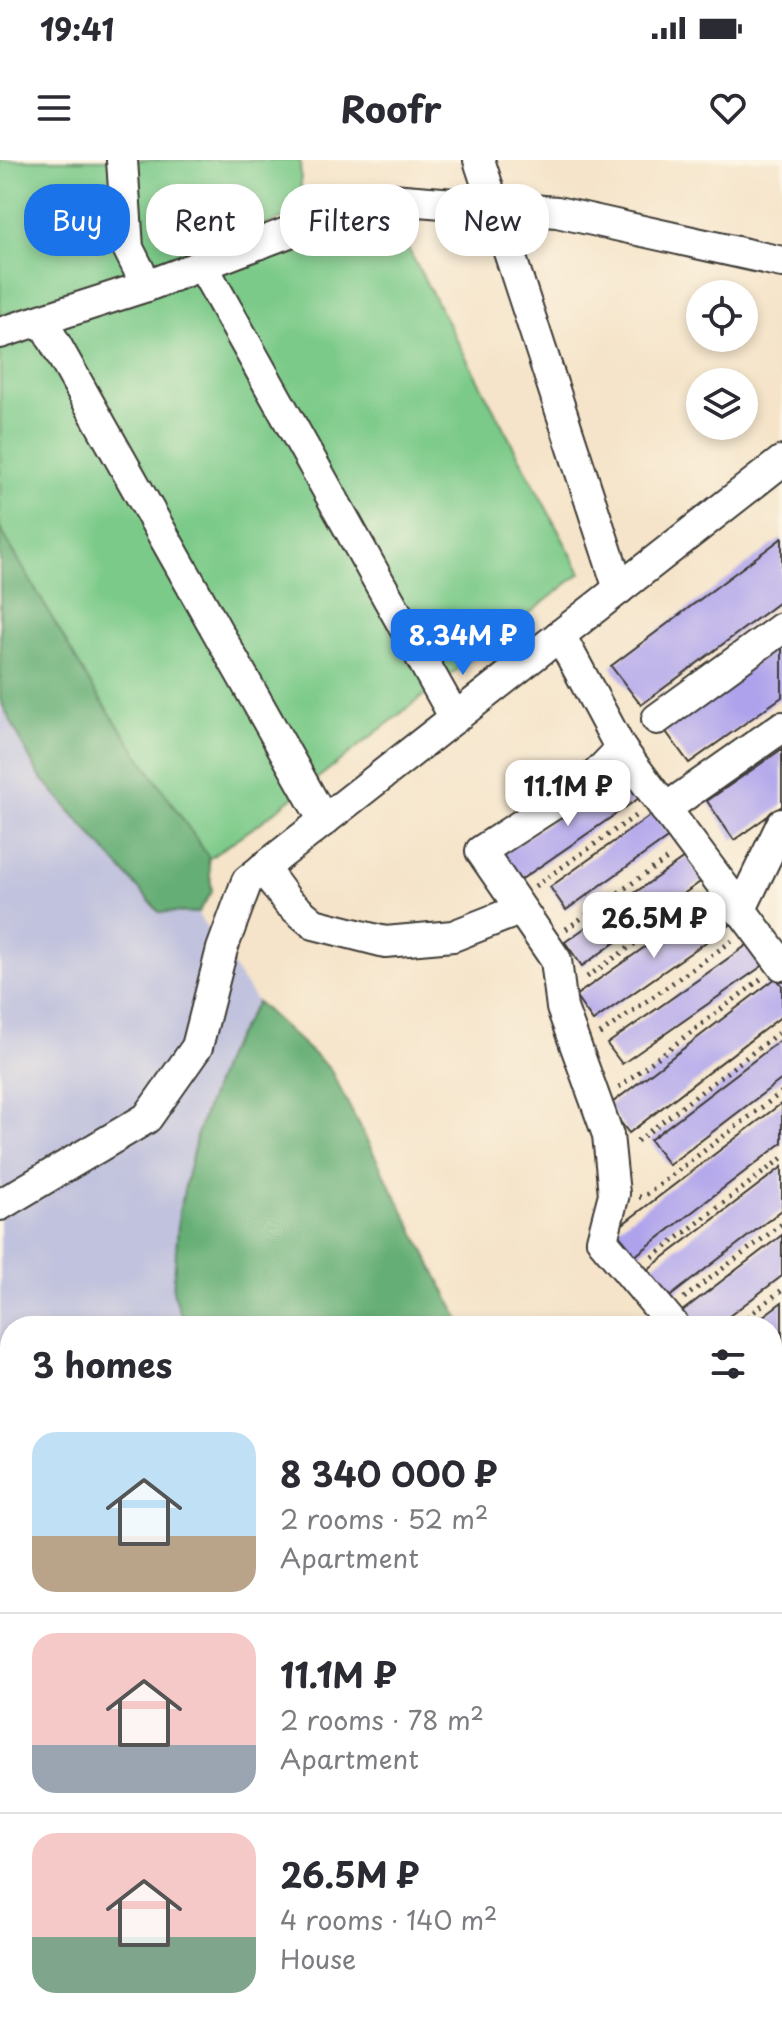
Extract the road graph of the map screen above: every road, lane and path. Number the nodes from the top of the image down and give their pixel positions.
1 (122, 160) edge
2 (479, 160) edge
3 (487, 184) edge
4 (435, 202) edge
5 (549, 211) edge
6 (510, 256) edge
7 (782, 262) edge
8 (202, 265) junction
9 (147, 286) junction
10 (42, 320) junction
11 (0, 333) edge
12 (782, 461) edge
13 (619, 589) junction
14 (782, 628) edge
15 (560, 635) junction
16 (455, 718) junction
17 (657, 719) dead end
18 (782, 727) edge
19 (621, 749) junction
20 (662, 804) junction
21 (324, 821) junction
22 (782, 824) edge
23 (690, 843) junction
24 (263, 868) junction
25 (720, 883) junction
26 (517, 905) junction
27 (746, 919) junction
28 (545, 945) junction
29 (781, 964) edge
30 (560, 995) junction
31 (782, 1030) edge
32 (575, 1051) junction
33 (782, 1092) edge
34 (596, 1105) junction
35 (782, 1158) edge
36 (611, 1160) junction
37 (614, 1194) junction
38 (0, 1205) edge
39 (782, 1224) edge
40 (631, 1274) junction
41 (782, 1290) edge
42 (666, 1316) edge
43 (674, 1316) edge
44 (748, 1316) edge

1 - 9 street
2 - 3 street
4 - 8 street
5 - 7 street
6 - 13 street
8 - 9 street
8 - 16 street
9 - 10 street
10 - 11 street
10 - 21 street
12 - 13 street
13 - 15 street
14 - 17 street
15 - 16 street
15 - 19 street
16 - 21 street
18 - 20 street
19 - 20 street
19 - 26 street
20 - 23 street
20 - 26 path
21 - 24 street
22 - 27 street
23 - 25 street
23 - 28 path
24 - 26 street
24 - 38 street
25 - 27 street
25 - 30 path
26 - 28 street
27 - 29 street
27 - 32 path
28 - 30 street
29 - 34 path
30 - 32 street
31 - 36 path
32 - 34 street
33 - 37 path
34 - 36 street
35 - 40 path
36 - 37 street
37 - 40 street
39 - 43 path
40 - 42 street
41 - 44 path

